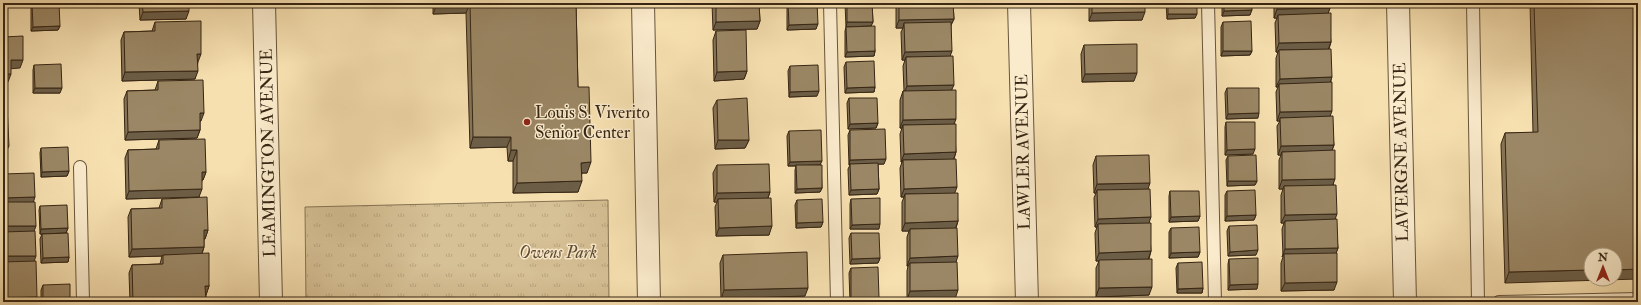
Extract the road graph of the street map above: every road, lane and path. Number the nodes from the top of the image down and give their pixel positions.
1 (264, 3) edge
2 (644, 3) edge
3 (830, 3) edge
4 (1019, 3) edge
5 (1208, 3) edge
6 (1398, 3) edge
7 (1473, 3) edge
8 (80, 167) dead end
9 (1638, 298) edge
10 (83, 302) edge
11 (272, 302) edge
12 (649, 302) edge
13 (837, 302) edge
14 (1027, 302) edge
15 (1215, 302) edge
16 (1405, 302) edge
17 (1478, 302) edge
18 (1499, 302) edge

1 - 11 street, LEAMINGTON AVENUE
2 - 12 street
3 - 13 lane
4 - 14 street, LAWLER AVENUE
5 - 15 lane
6 - 16 street, LAVERGNE AVENUE
7 - 17 lane
8 - 10 lane
9 - 18 lane

